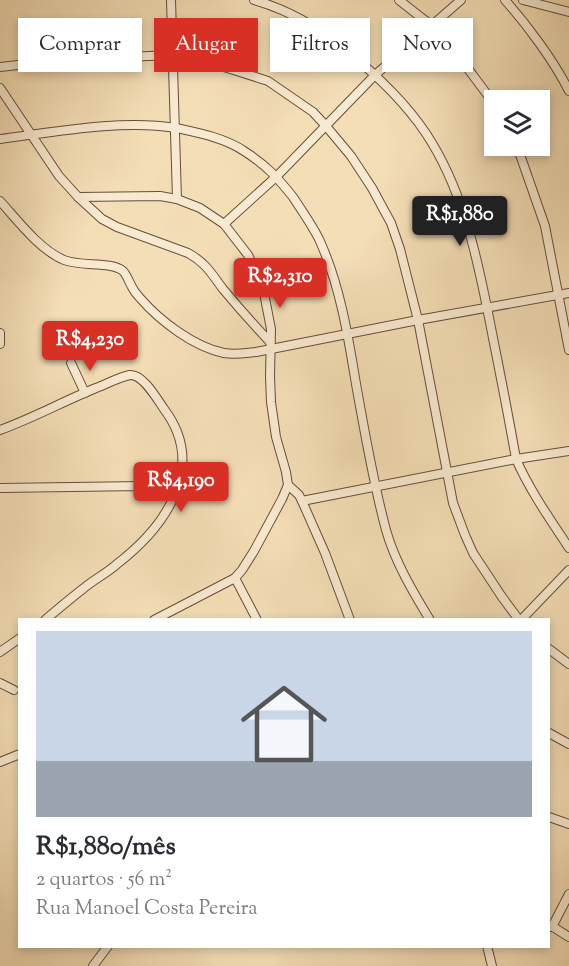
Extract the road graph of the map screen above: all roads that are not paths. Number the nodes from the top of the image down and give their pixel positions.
1 (171, 0) edge
2 (254, 0) edge
3 (399, 0) edge
4 (460, 0) edge
5 (507, 0) edge
6 (523, 0) edge
7 (543, 3) edge
8 (569, 12) edge
9 (171, 18) edge
10 (422, 18) edge
11 (441, 18) edge
12 (154, 56) edge
13 (0, 67) edge
14 (382, 69) edge
15 (172, 72) edge
16 (243, 72) edge
17 (470, 72) edge
18 (375, 75) junction
19 (0, 88) edge
20 (484, 90) edge
21 (569, 92) edge
22 (326, 126) junction
23 (175, 128) junction
24 (31, 135) junction
25 (0, 139) edge
26 (521, 156) edge
27 (277, 176) junction
28 (78, 197) junction
29 (177, 199) junction
30 (0, 201) edge
31 (224, 224) junction
32 (569, 293) edge
33 (558, 295) junction
34 (487, 308) junction
35 (418, 320) junction
36 (0, 333) edge
37 (349, 334) junction
38 (0, 344) edge
39 (270, 346) junction
40 (569, 350) edge
41 (72, 363) dead end
42 (85, 393) junction
43 (0, 430) edge
44 (569, 450) edge
45 (516, 459) junction
46 (446, 472) junction
47 (288, 485) junction
48 (375, 486) junction
49 (178, 487) junction
50 (0, 488) edge
51 (302, 501) junction
52 (569, 548) edge
53 (569, 570) edge
54 (235, 578) junction
55 (47, 618) edge
56 (158, 618) edge
57 (256, 618) edge
58 (349, 618) edge
59 (429, 618) edge
60 (518, 618) edge
61 (522, 618) edge
62 (18, 639) edge
63 (550, 650) edge
64 (0, 652) edge
65 (569, 664) edge
66 (0, 683) edge
67 (14, 690) dead end
68 (550, 734) edge
69 (569, 744) edge
70 (18, 755) edge
71 (0, 762) edge
72 (550, 817) edge
73 (569, 825) edge
74 (569, 894) edge
75 (551, 926) edge
76 (569, 937) edge
77 (106, 948) edge
78 (488, 948) edge
79 (93, 966) edge
80 (492, 966) edge

1 - 9 street
2 - 18 street
3 - 10 street
4 - 11 street
5 - 21 street
6 - 7 street
7 - 8 street
12 - 13 street
14 - 18 street
15 - 23 street
16 - 22 street
17 - 20 street
18 - 22 street
18 - 34 street
19 - 24 street
22 - 27 street
22 - 35 street
23 - 24 street
23 - 27 street
23 - 29 street
24 - 25 street
24 - 28 street
26 - 33 street
27 - 31 street
27 - 37 street
28 - 29 street
28 - 39 street
29 - 31 street
30 - 39 street
31 - 39 street
32 - 33 street
33 - 34 street
33 - 40 street
34 - 35 street
34 - 45 street
35 - 37 street
35 - 46 street
36 - 38 street
37 - 39 street
37 - 48 street
39 - 47 street
41 - 42 street
42 - 43 street
42 - 49 street
44 - 45 street
45 - 46 street
45 - 52 street
46 - 48 street
46 - 60 street
47 - 51 street
47 - 54 street
48 - 51 street
48 - 59 street
49 - 50 street
49 - 55 street
51 - 58 street
53 - 61 street
54 - 56 street
54 - 57 street
62 - 64 street
63 - 65 street
66 - 67 street
68 - 69 street
70 - 71 street
72 - 73 street
74 - 75 street
75 - 76 street
77 - 79 street
78 - 80 street

